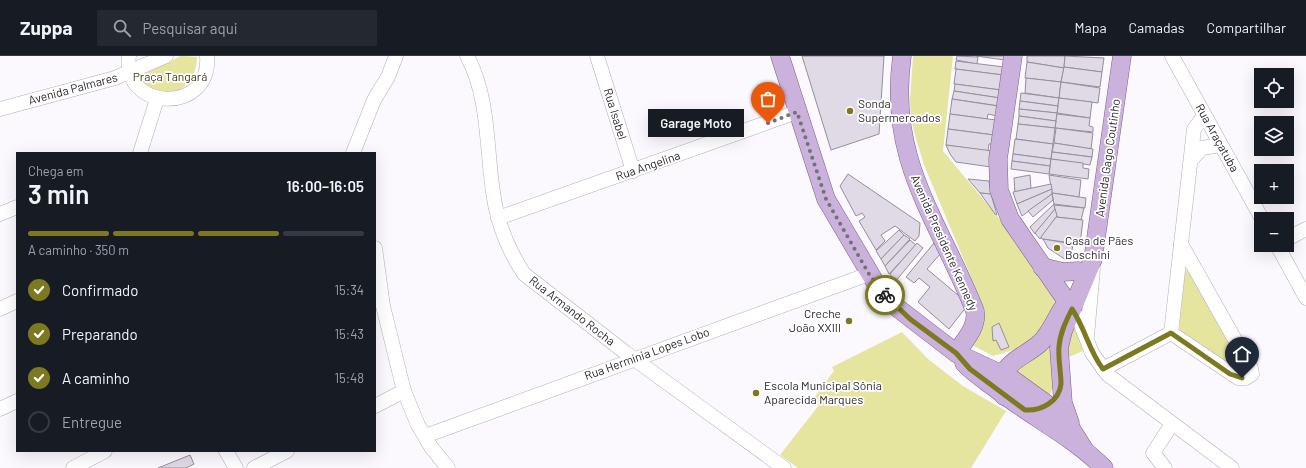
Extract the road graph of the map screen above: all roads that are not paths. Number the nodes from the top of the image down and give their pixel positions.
1 (129, 56) edge
2 (166, 56) edge
3 (207, 56) edge
4 (396, 56) edge
5 (467, 56) edge
6 (597, 56) edge
7 (780, 56) edge
8 (902, 56) edge
9 (1013, 56) edge
10 (1110, 56) edge
11 (1122, 56) edge
12 (1172, 56) edge
13 (130, 73) junction
14 (157, 99) junction
15 (0, 109) edge
16 (797, 112) junction
17 (1204, 116) junction
18 (1220, 145) junction
19 (140, 152) edge
20 (353, 152) edge
21 (1192, 159) junction
22 (632, 171) junction
23 (16, 207) edge
24 (1258, 212) edge
25 (0, 214) edge
26 (498, 218) junction
27 (1306, 228) edge
28 (1294, 235) edge
29 (1181, 244) junction
30 (1281, 252) edge
31 (1093, 259) junction
32 (376, 263) edge
33 (1042, 267) junction
34 (1078, 270) junction
35 (869, 274) junction
36 (1306, 298) edge
37 (16, 301) edge
38 (1069, 305) junction
39 (379, 308) edge
40 (0, 309) edge
41 (1171, 333) junction
42 (1086, 339) junction
43 (956, 353) junction
44 (1018, 357) junction
45 (634, 359) junction
46 (977, 363) junction
47 (1103, 369) junction
48 (1004, 375) junction
49 (1061, 384) junction
50 (404, 391) junction
51 (1004, 396) junction
52 (16, 401) edge
53 (376, 405) edge
54 (1048, 405) junction
55 (0, 409) edge
56 (1025, 410) junction
57 (1172, 424) junction
58 (1072, 430) junction
59 (424, 436) junction
60 (1084, 450) junction
61 (103, 452) edge
62 (227, 452) edge
63 (285, 452) edge
64 (72, 468) edge
65 (236, 468) edge
66 (254, 468) edge
67 (448, 468) edge
68 (784, 468) edge
69 (1104, 468) edge
70 (1165, 468) edge
71 (1232, 468) edge

1 - 13 street
2 - 13 street, Avenida Palmares
3 - 14 street
4 - 20 street
5 - 26 street, Rua Armando Rocha
6 - 22 street, Rua Isabel
7 - 16 main road
8 - 43 main road, Avenida Presidente Kennedy
9 - 33 main road
10 - 34 main road
11 - 31 main road, Avenida Gago Coutinho
12 - 17 street, Rua Araçatuba
13 - 14 street
13 - 15 street, Avenida Palmares
14 - 19 street
16 - 22 street, Rua Angelina
16 - 35 main road
17 - 18 street, Rua Araçatuba
17 - 21 street
18 - 21 street
18 - 24 street, Rua Araçatuba
21 - 29 street
22 - 26 street, Rua Angelina
23 - 25 street
26 - 45 street, Rua Armando Rocha
27 - 28 street
29 - 41 street
29 - 41 street
30 - 36 street
31 - 38 main road, Avenida Gago Coutinho
31 - 42 street, Avenida Gago Coutinho
32 - 39 street
33 - 34 main road
33 - 38 main road
34 - 38 main road
35 - 43 main road
35 - 45 street, Rua Hermínia Lopes Lobo
37 - 40 street
38 - 42 street
38 - 44 main road
38 - 49 main road, Avenida Gago Coutinho
39 - 50 street
41 - 47 street
42 - 47 street
43 - 46 main road
43 - 51 main road
44 - 46 main road
44 - 48 main road
45 - 59 street, Rua Hermínia Lopes Lobo
45 - 68 street, Rua Armando Rocha
46 - 48 main road
47 - 57 street
48 - 51 main road
48 - 54 main road
49 - 54 main road
49 - 58 main road, Avenida Gago Coutinho
50 - 53 street
50 - 59 street
51 - 56 main road
52 - 55 street
54 - 56 main road
54 - 58 main road
56 - 60 main road
57 - 70 street
57 - 71 street
58 - 60 main road
59 - 67 street
60 - 69 main road
61 - 64 street
62 - 65 street
63 - 66 street

